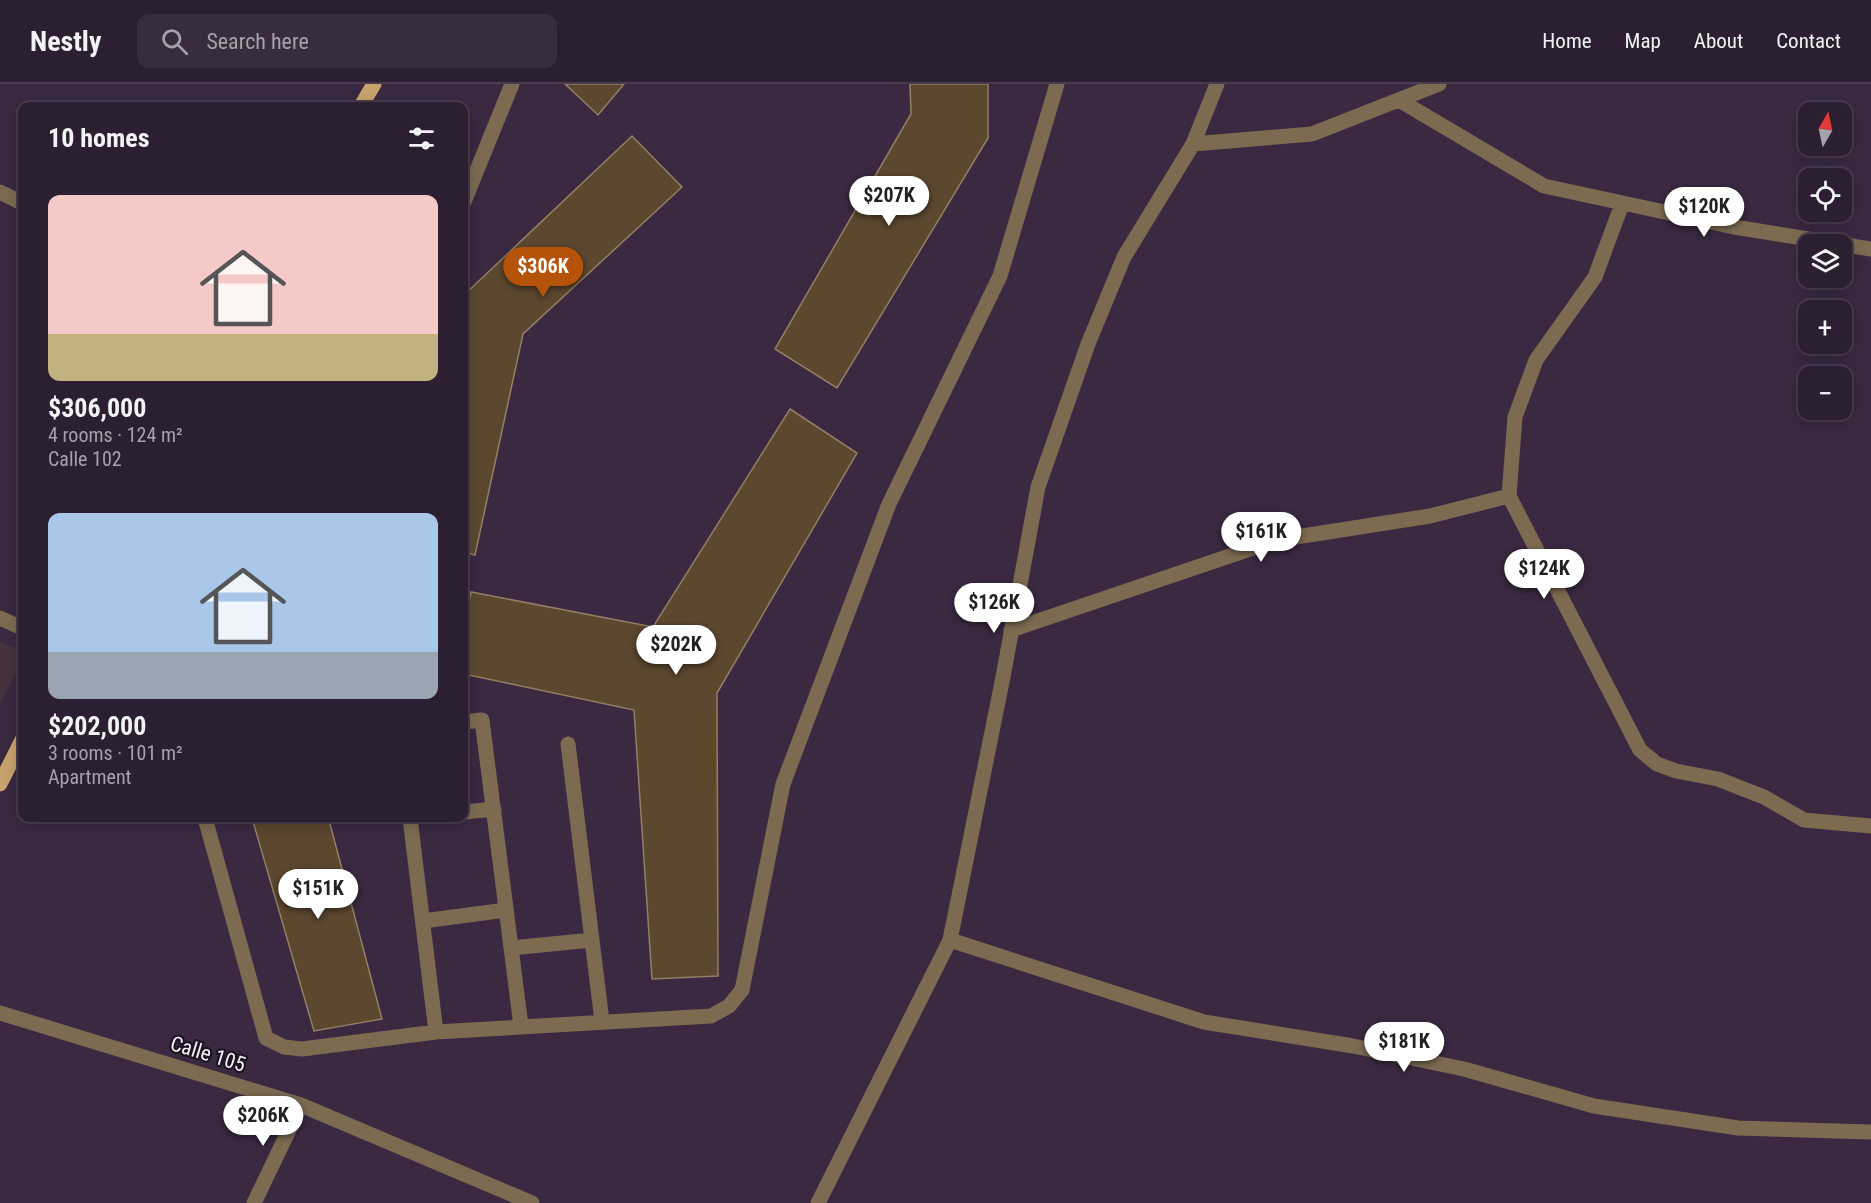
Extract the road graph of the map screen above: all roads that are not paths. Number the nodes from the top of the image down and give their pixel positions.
1 (512, 84) edge
2 (1057, 84) edge
3 (1217, 84) edge
4 (1439, 84) edge
5 (369, 86) edge
6 (1399, 100) junction
7 (363, 102) edge
8 (1193, 144) junction
9 (0, 192) edge
10 (468, 192) edge
11 (18, 201) edge
12 (1622, 204) junction
13 (1871, 249) edge
14 (1509, 496) junction
15 (0, 618) edge
16 (18, 626) edge
17 (1011, 630) junction
18 (468, 722) edge
19 (568, 744) dead end
20 (18, 748) edge
21 (0, 784) edge
22 (494, 809) junction
23 (468, 812) edge
24 (206, 822) edge
25 (411, 822) edge
26 (1871, 826) edge
27 (506, 910) junction
28 (423, 921) junction
29 (592, 940) junction
30 (950, 940) junction
31 (512, 948) junction
32 (0, 1013) edge
33 (602, 1022) junction
34 (522, 1026) junction
35 (436, 1032) junction
36 (302, 1105) junction
37 (1871, 1132) edge
38 (254, 1203) edge
39 (532, 1203) edge
40 (818, 1203) edge

1 - 10 street
2 - 33 street
3 - 8 street
4 - 6 street
5 - 7 main road
6 - 8 street
6 - 12 street
8 - 17 street
9 - 11 street
12 - 13 street
12 - 14 street
14 - 17 street
14 - 26 street
15 - 16 street
17 - 30 street
18 - 22 street
19 - 29 street
20 - 21 main road
22 - 23 street
22 - 27 street
24 - 35 street
25 - 28 street
27 - 28 street
27 - 31 street
28 - 35 street
29 - 31 street
29 - 33 street
30 - 37 street
30 - 40 street
31 - 34 street
32 - 36 street, Calle 105
33 - 34 street
34 - 35 street
36 - 38 street
36 - 39 street, Calle 105

